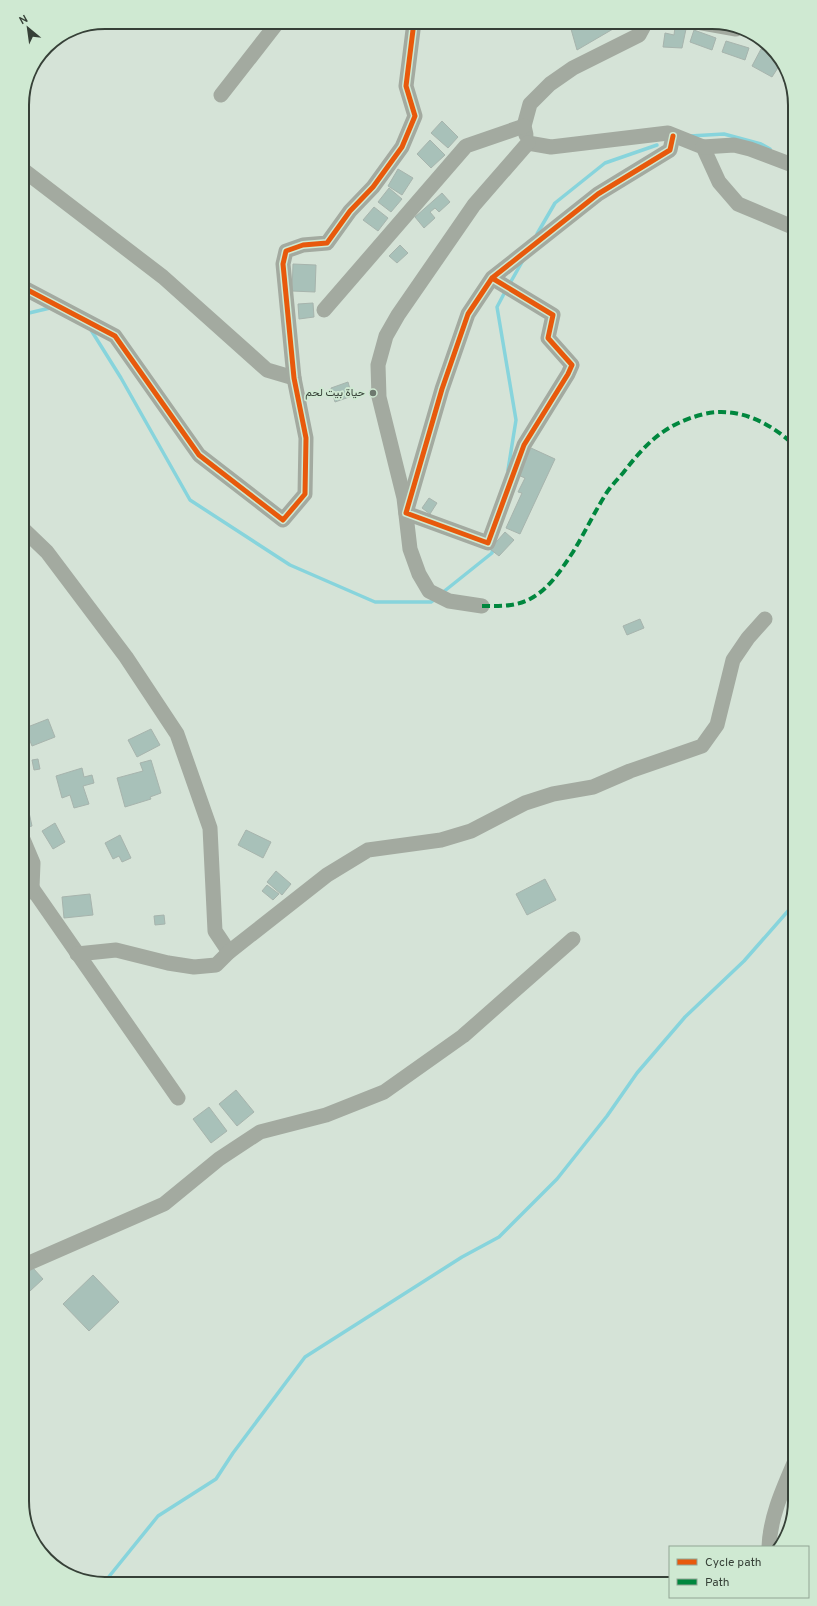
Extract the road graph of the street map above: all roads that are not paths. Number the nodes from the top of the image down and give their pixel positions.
1 (273, 29) edge
2 (413, 29) edge
3 (642, 29) edge
4 (221, 95) dead end
5 (524, 126) junction
6 (674, 136) junction
7 (528, 143) junction
8 (703, 147) junction
9 (788, 163) edge
10 (29, 174) edge
11 (788, 225) edge
12 (492, 278) junction
13 (29, 291) edge
14 (324, 310) dead end
15 (294, 378) junction
16 (406, 513) junction
17 (29, 535) edge
18 (482, 606) dead end
19 (766, 619) dead end
20 (29, 854) edge
21 (29, 883) edge
22 (29, 895) edge
23 (573, 940) dead end
24 (229, 952) junction
25 (76, 954) junction
26 (178, 1098) dead end
27 (29, 1263) edge
28 (788, 1477) edge
29 (769, 1546) edge

1 - 4 street
2 - 15 street
3 - 5 street
5 - 7 street
5 - 14 street
6 - 7 street
6 - 8 street
6 - 12 street
7 - 16 street
8 - 9 street
8 - 11 street
10 - 15 street
12 - 16 street
12 - 16 street
13 - 15 street
16 - 18 street
17 - 24 street
19 - 24 street
20 - 21 street
22 - 25 street
23 - 27 street
24 - 25 street
25 - 26 street
28 - 29 street

